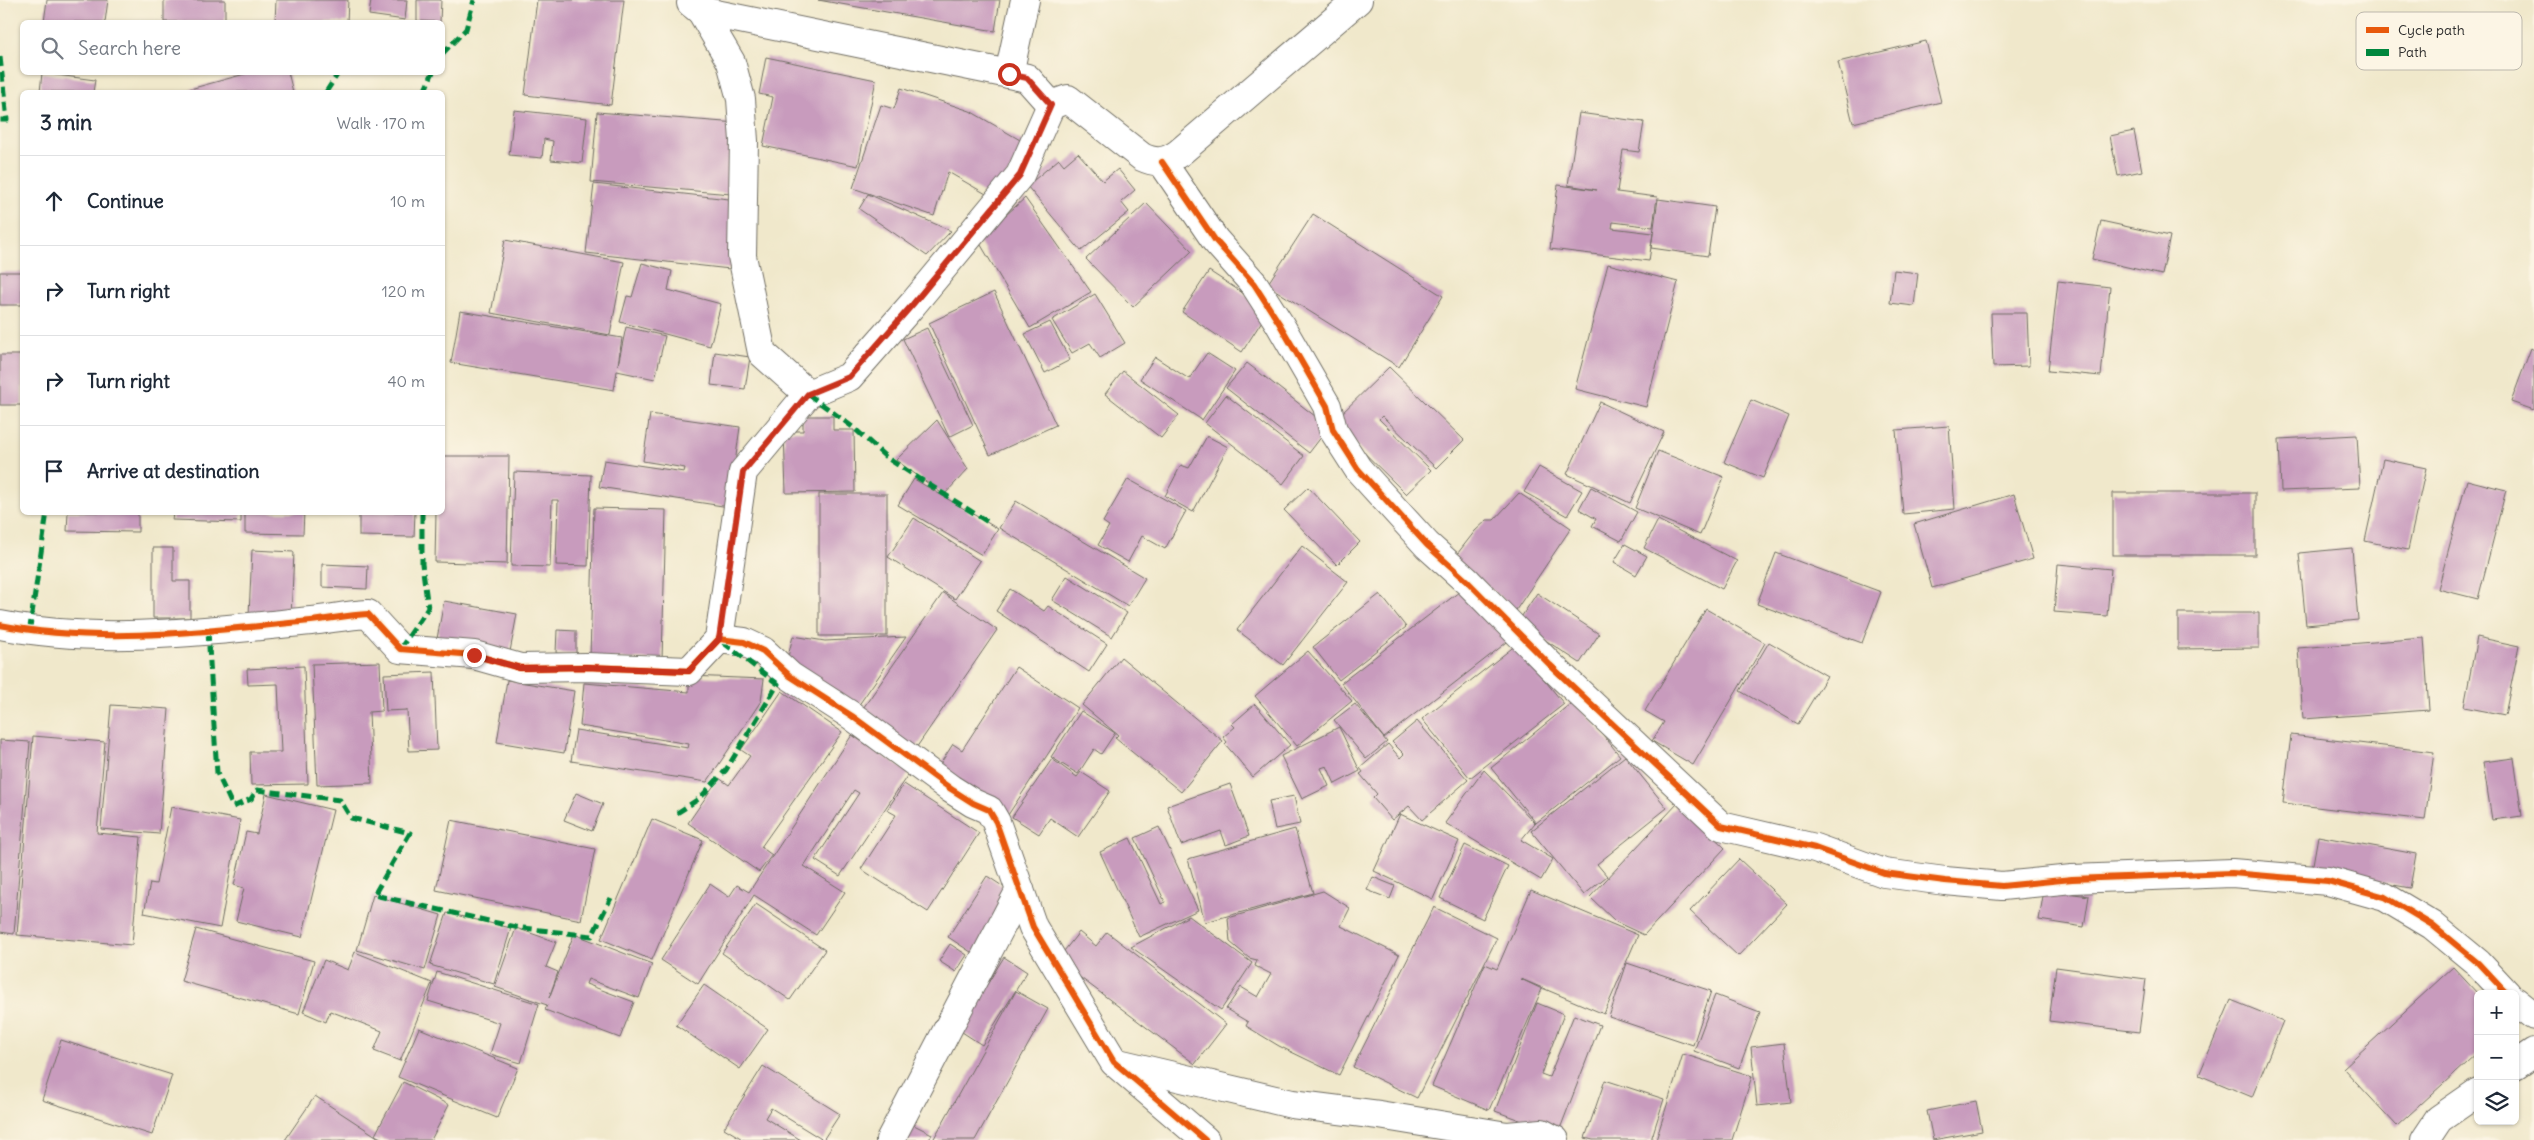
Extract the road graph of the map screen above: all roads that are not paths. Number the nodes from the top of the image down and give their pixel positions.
1 (1025, 0) edge
2 (1358, 0) edge
3 (694, 5) edge
4 (1009, 74) junction
5 (1051, 105) junction
6 (1162, 162) junction
7 (808, 394) junction
8 (0, 625) edge
9 (719, 639) junction
10 (1020, 890) junction
11 (2503, 990) edge
12 (2519, 1003) edge
13 (2534, 1016) edge
14 (2534, 1054) edge
15 (1114, 1062) junction
16 (2519, 1063) edge
17 (2474, 1095) edge
18 (1507, 1138) edge
19 (890, 1140) edge
20 (1204, 1140) edge
21 (1554, 1140) edge
22 (2425, 1140) edge

1 - 4 street
2 - 6 street
3 - 4 street
3 - 7 street
4 - 5 street
5 - 6 street
5 - 7 street
6 - 11 street
7 - 9 street
8 - 9 street
9 - 10 street
10 - 15 street
10 - 19 street
12 - 13 street
14 - 16 street
15 - 18 street
15 - 20 street
17 - 22 street
18 - 21 street

